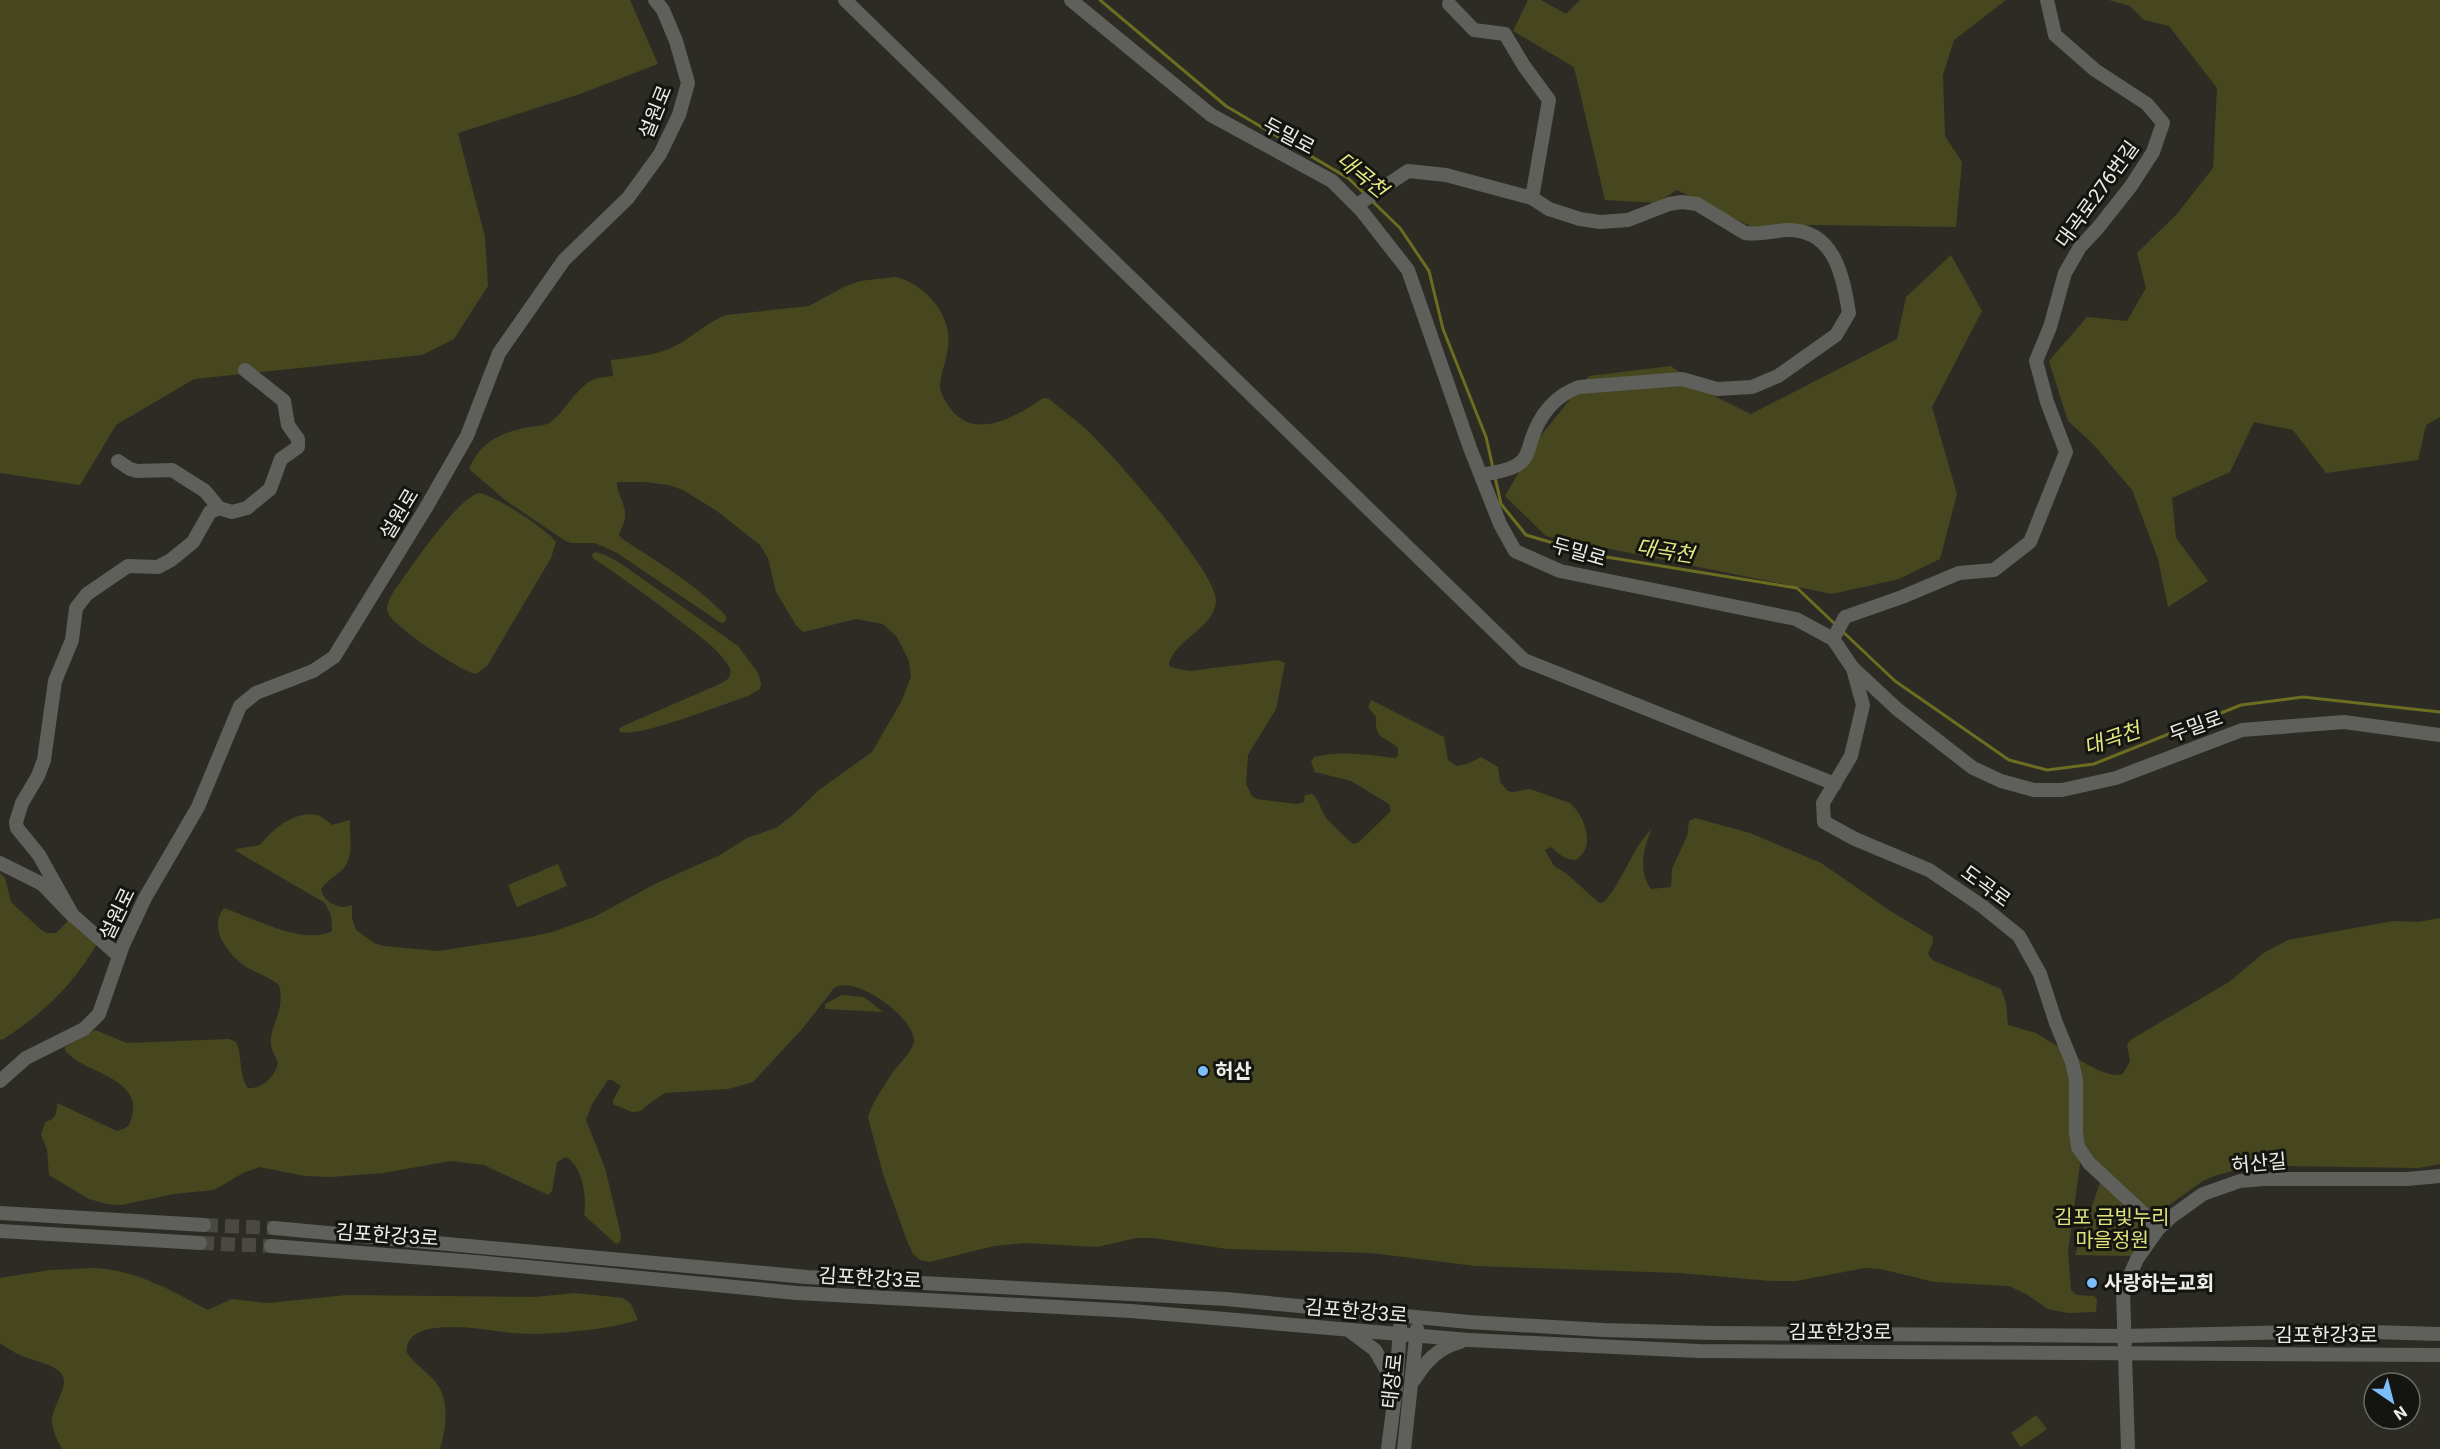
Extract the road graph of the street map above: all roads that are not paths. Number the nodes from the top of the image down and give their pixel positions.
1 (655, 0) edge
2 (844, 0) edge
3 (1071, 0) edge
4 (2048, 0) edge
5 (1451, 1) edge
6 (1532, 198) junction
7 (1364, 200) junction
8 (245, 370) dead end
9 (118, 461) dead end
10 (1490, 473) junction
11 (219, 508) junction
12 (1837, 632) junction
13 (1852, 667) junction
14 (2440, 735) edge
15 (1834, 784) junction
16 (0, 863) edge
17 (73, 916) junction
18 (119, 956) junction
19 (0, 1081) edge
20 (2440, 1176) edge
21 (0, 1213) edge
22 (204, 1225) tunnel mouth
23 (274, 1228) tunnel mouth
24 (2159, 1228) junction
25 (0, 1231) edge
26 (200, 1243) tunnel mouth
27 (271, 1246) tunnel mouth
28 (1401, 1316) junction
29 (1418, 1317) junction
30 (1347, 1330) junction
31 (1399, 1334) junction
32 (2440, 1334) edge
33 (1416, 1335) junction
34 (2124, 1336) junction
35 (1469, 1340) junction
36 (2126, 1354) junction
37 (2440, 1355) edge
38 (1412, 1384) junction
39 (1396, 1387) junction
40 (1388, 1449) edge
41 (1404, 1449) edge
42 (2128, 1449) edge

1 - 18 street, 설원로
2 - 15 street
3 - 7 street, 두밀로
4 - 12 street, 대곡로276번길
5 - 6 street
6 - 7 street
6 - 10 street
7 - 10 street, 두밀로
8 - 11 street
9 - 11 street
10 - 12 street, 두밀로
11 - 17 street
12 - 13 street, 두밀로
13 - 14 street, 두밀로
13 - 15 street
15 - 24 street, 도곡로
16 - 17 street
17 - 18 street
18 - 19 street, 설원로
20 - 24 street, 허산길
21 - 22 street
23 - 28 street, 김포한강3로
24 - 34 street, 허산길
25 - 26 street
27 - 30 street, 김포한강3로
28 - 29 street, 김포한강3로
28 - 31 street
29 - 33 street, 태장로
29 - 34 street, 김포한강3로
30 - 31 street, 김포한강3로
30 - 39 street
31 - 33 street, 김포한강3로
31 - 39 street
32 - 34 street, 김포한강3로
33 - 35 street, 김포한강3로
33 - 38 street, 태장로
34 - 36 street, 허산길
35 - 36 street, 김포한강3로
35 - 38 street
36 - 37 street, 김포한강3로
36 - 42 street, 허산길
38 - 41 street, 태장로
39 - 40 street

